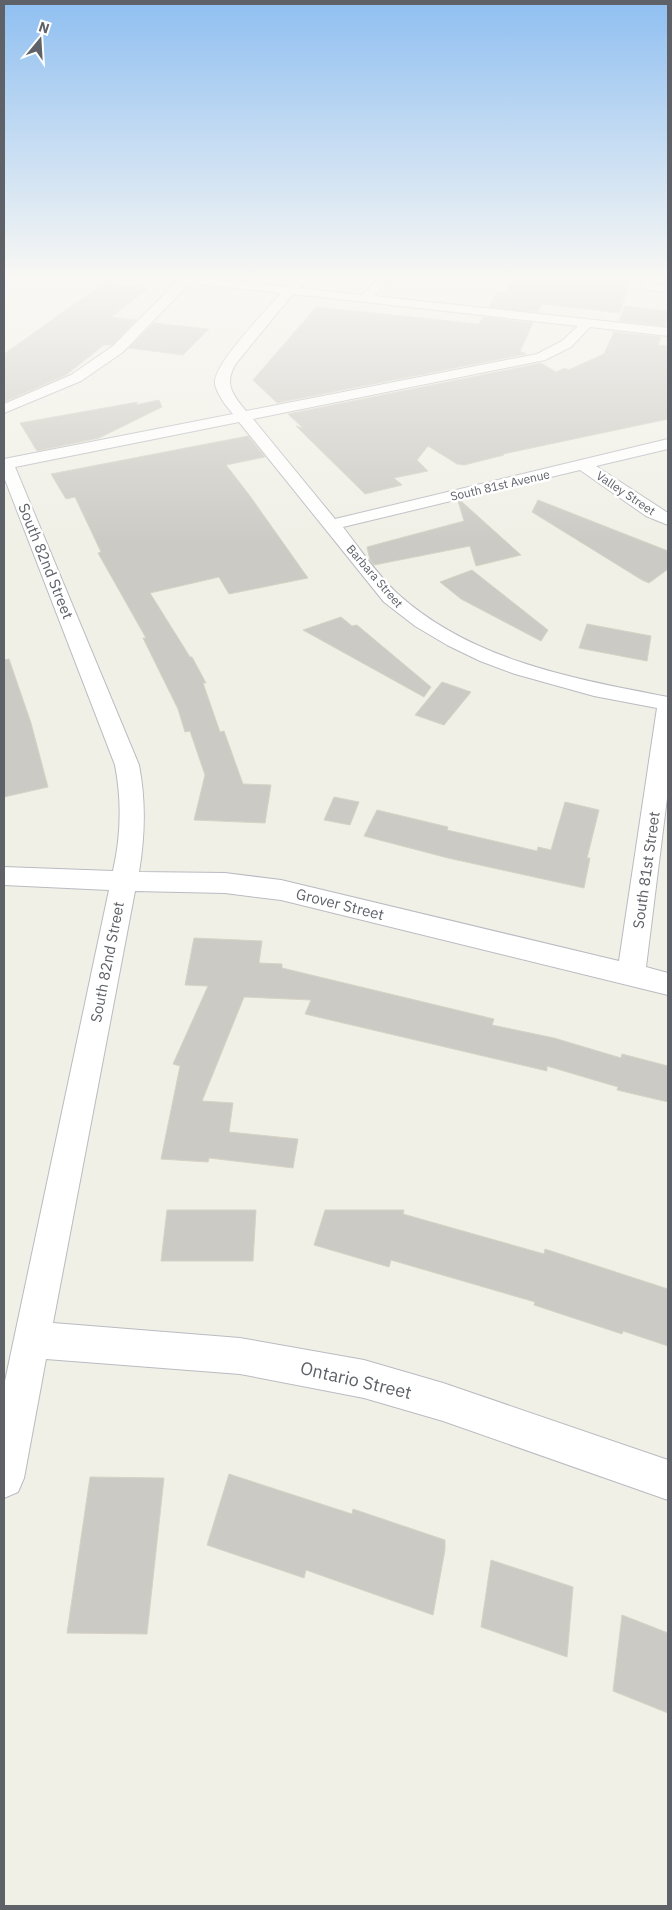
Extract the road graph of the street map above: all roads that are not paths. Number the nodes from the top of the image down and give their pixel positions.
1 (93, 366) edge
2 (228, 366) edge
3 (494, 366) edge
4 (4, 409) edge
5 (242, 416) junction
6 (668, 444) edge
7 (4, 464) edge
8 (584, 464) junction
9 (668, 520) edge
10 (331, 525) junction
11 (668, 705) edge
12 (4, 876) edge
13 (124, 880) junction
14 (631, 975) junction
15 (668, 984) edge
16 (32, 1340) junction
17 (4, 1478) edge
18 (668, 1480) edge

1 - 4 street
2 - 5 street, Barbara Street
3 - 5 street, South 82nd Street
5 - 7 street, South 82nd Street
5 - 10 street, Barbara Street
6 - 8 street, South 81st Avenue
7 - 13 street, South 82nd Street
8 - 9 street, Valley Street
8 - 10 street, South 81st Avenue
10 - 11 street, Barbara Street
11 - 14 street, South 81st Street
12 - 13 street, Grover Street
13 - 14 street, Grover Street
13 - 16 street, South 82nd Street
14 - 15 street, Grover Street
16 - 17 street, South 82nd Street
16 - 18 street, Ontario Street

